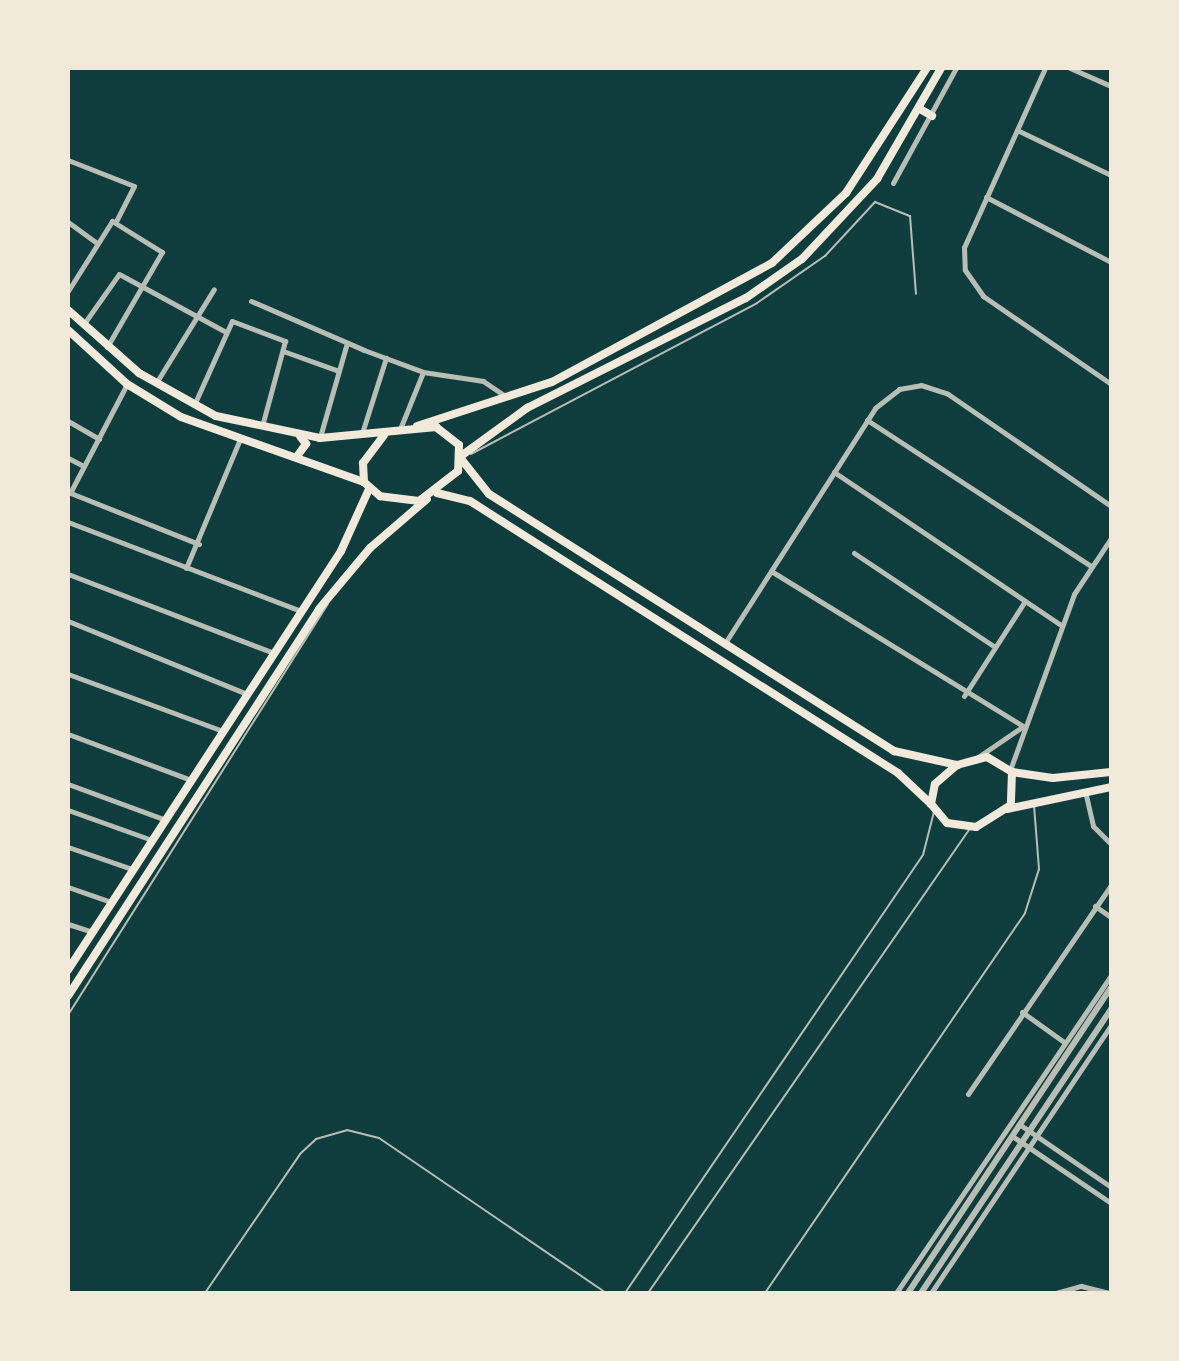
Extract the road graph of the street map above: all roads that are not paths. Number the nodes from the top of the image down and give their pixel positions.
1 (927, 68) edge
2 (941, 68) edge
3 (956, 68) edge
4 (1045, 68) edge
5 (1070, 68) edge
6 (1111, 86) edge
7 (920, 109) junction
8 (932, 116) junction
9 (1017, 130) junction
10 (68, 160) edge
11 (1111, 175) edge
12 (893, 183) dead end
13 (986, 197) junction
14 (116, 221) junction
15 (68, 222) edge
16 (97, 243) junction
17 (1111, 262) edge
18 (145, 289) junction
19 (214, 289) dead end
20 (68, 291) edge
21 (916, 294) dead end
22 (251, 301) dead end
23 (68, 310) edge
24 (198, 317) junction
25 (83, 325) junction
26 (68, 330) edge
27 (224, 331) junction
28 (347, 343) junction
29 (107, 348) junction
30 (283, 351) junction
31 (386, 358) junction
32 (339, 371) junction
33 (423, 372) junction
34 (579, 382) junction
35 (127, 384) junction
36 (156, 384) junction
37 (1111, 384) edge
38 (585, 393) junction
39 (509, 399) junction
40 (194, 406) junction
41 (867, 420) junction
42 (68, 421) edge
43 (417, 426) junction
44 (261, 429) junction
45 (400, 429) junction
46 (384, 435) junction
47 (300, 436) junction
48 (320, 438) junction
49 (360, 438) junction
50 (99, 439) junction
51 (239, 441) junction
52 (298, 455) junction
53 (68, 458) edge
54 (461, 458) junction
55 (84, 466) junction
56 (834, 472) junction
57 (366, 485) junction
58 (69, 493) edge
59 (433, 495) junction
60 (1111, 506) edge
61 (68, 522) edge
62 (1111, 538) edge
63 (199, 544) junction
64 (341, 551) junction
65 (854, 553) dead end
66 (357, 562) junction
67 (1091, 566) junction
68 (186, 568) junction
69 (771, 571) junction
70 (68, 574) edge
71 (331, 593) junction
72 (1025, 601) junction
73 (301, 611) junction
74 (68, 621) edge
75 (1062, 626) junction
76 (725, 643) junction
77 (995, 647) junction
78 (274, 653) junction
79 (68, 674) edge
80 (247, 694) junction
81 (964, 696) junction
82 (1023, 726) junction
83 (223, 731) junction
84 (68, 734) edge
85 (976, 758) junction
86 (957, 765) junction
87 (1011, 771) junction
88 (1111, 772) edge
89 (191, 780) junction
90 (68, 784) edge
91 (1111, 787) edge
92 (1085, 790) junction
93 (1033, 799) junction
94 (933, 807) junction
95 (1007, 809) junction
96 (68, 810) edge
97 (166, 820) junction
98 (970, 828) junction
99 (152, 840) junction
100 (1111, 844) edge
101 (68, 847) edge
102 (133, 870) junction
103 (1111, 885) edge
104 (68, 887) edge
105 (112, 903) junction
106 (1095, 906) junction
107 (1111, 917) edge
108 (68, 924) edge
109 (90, 936) junction
110 (101, 945) junction
111 (71, 959) edge
112 (68, 970) edge
113 (1111, 975) edge
114 (1111, 988) edge
115 (68, 996) edge
116 (1111, 1009) edge
117 (1022, 1012) junction
118 (68, 1015) edge
119 (1111, 1025) edge
120 (1064, 1042) junction
121 (968, 1094) dead end
122 (1019, 1124) junction
123 (1029, 1130) junction
124 (1036, 1135) junction
125 (1011, 1136) junction
126 (997, 1138) junction
127 (1020, 1142) junction
128 (1006, 1143) junction
129 (1028, 1147) junction
130 (1111, 1187) edge
131 (1111, 1203) edge
132 (205, 1293) edge
133 (606, 1293) edge
134 (625, 1293) edge
135 (648, 1293) edge
136 (765, 1293) edge
137 (896, 1293) edge
138 (908, 1293) edge
139 (921, 1293) edge
140 (931, 1293) edge
141 (1056, 1293) edge
142 (1109, 1293) edge

1 - 39 main road
2 - 7 main road
3 - 8 street
4 - 9 street
5 - 6 street
7 - 8 main road
7 - 34 main road
8 - 12 street
9 - 11 street
9 - 13 street
10 - 14 street
13 - 17 street
13 - 37 street
14 - 16 street
14 - 18 street
15 - 16 street
16 - 20 street
18 - 24 street
18 - 25 street
18 - 29 street
19 - 24 street
21 - 38 lane
22 - 28 street
23 - 25 main road
24 - 27 street
24 - 36 street
25 - 29 main road
26 - 35 main road
27 - 30 street
27 - 40 street
28 - 31 street
28 - 32 street
29 - 36 main road
30 - 32 street
30 - 44 street
31 - 33 street
31 - 49 street
32 - 48 street
33 - 39 street
33 - 45 street
34 - 38 main road
34 - 54 main road
35 - 50 street
35 - 51 main road
36 - 40 main road
38 - 54 lane
39 - 43 main road
40 - 44 main road
41 - 56 street
41 - 60 street
41 - 67 street
42 - 50 street
43 - 45 main road
43 - 54 main road
44 - 47 main road
45 - 46 main road
46 - 49 main road
46 - 57 main road
47 - 48 main road
47 - 52 main road
48 - 49 main road
50 - 55 street
51 - 52 main road
51 - 63 street
52 - 57 main road
53 - 55 street
54 - 59 main road
54 - 76 main road
55 - 58 street
56 - 69 street
56 - 72 street
57 - 59 main road
57 - 64 main road
58 - 63 street
59 - 66 main road
59 - 94 main road
61 - 68 street
62 - 67 street
63 - 68 street
64 - 66 main road
64 - 73 main road
65 - 77 street
66 - 71 main road
67 - 75 street
68 - 73 street
69 - 76 street
69 - 81 street
70 - 78 street
71 - 110 main road
71 - 118 lane
72 - 75 street
72 - 77 street
73 - 78 main road
74 - 80 street
75 - 82 street
76 - 86 main road
77 - 81 street
78 - 80 main road
79 - 83 street
80 - 83 main road
81 - 82 street
82 - 85 street
82 - 87 street
83 - 89 main road
84 - 89 street
85 - 86 main road
85 - 87 main road
86 - 94 main road
87 - 88 main road
87 - 95 main road
89 - 97 main road
90 - 97 street
91 - 92 main road
92 - 93 main road
92 - 100 street
93 - 95 main road
93 - 136 lane
94 - 98 main road
94 - 134 lane
95 - 98 main road
96 - 99 street
97 - 99 main road
98 - 135 lane
99 - 102 main road
101 - 102 street
102 - 105 main road
103 - 106 street
104 - 105 street
105 - 109 main road
106 - 107 street
106 - 117 street
108 - 109 street
109 - 110 main road
109 - 111 main road
110 - 115 main road
111 - 112 main road
113 - 120 street
114 - 122 street
116 - 123 street
117 - 120 street
117 - 121 street
119 - 124 street
120 - 126 street
122 - 123 street
122 - 125 street
123 - 124 street
123 - 127 street
124 - 129 street
124 - 130 street
125 - 127 street
125 - 128 street
126 - 128 street
126 - 137 street
127 - 129 street
127 - 139 street
128 - 138 street
129 - 131 street
129 - 140 street
132 - 133 lane
141 - 142 street

